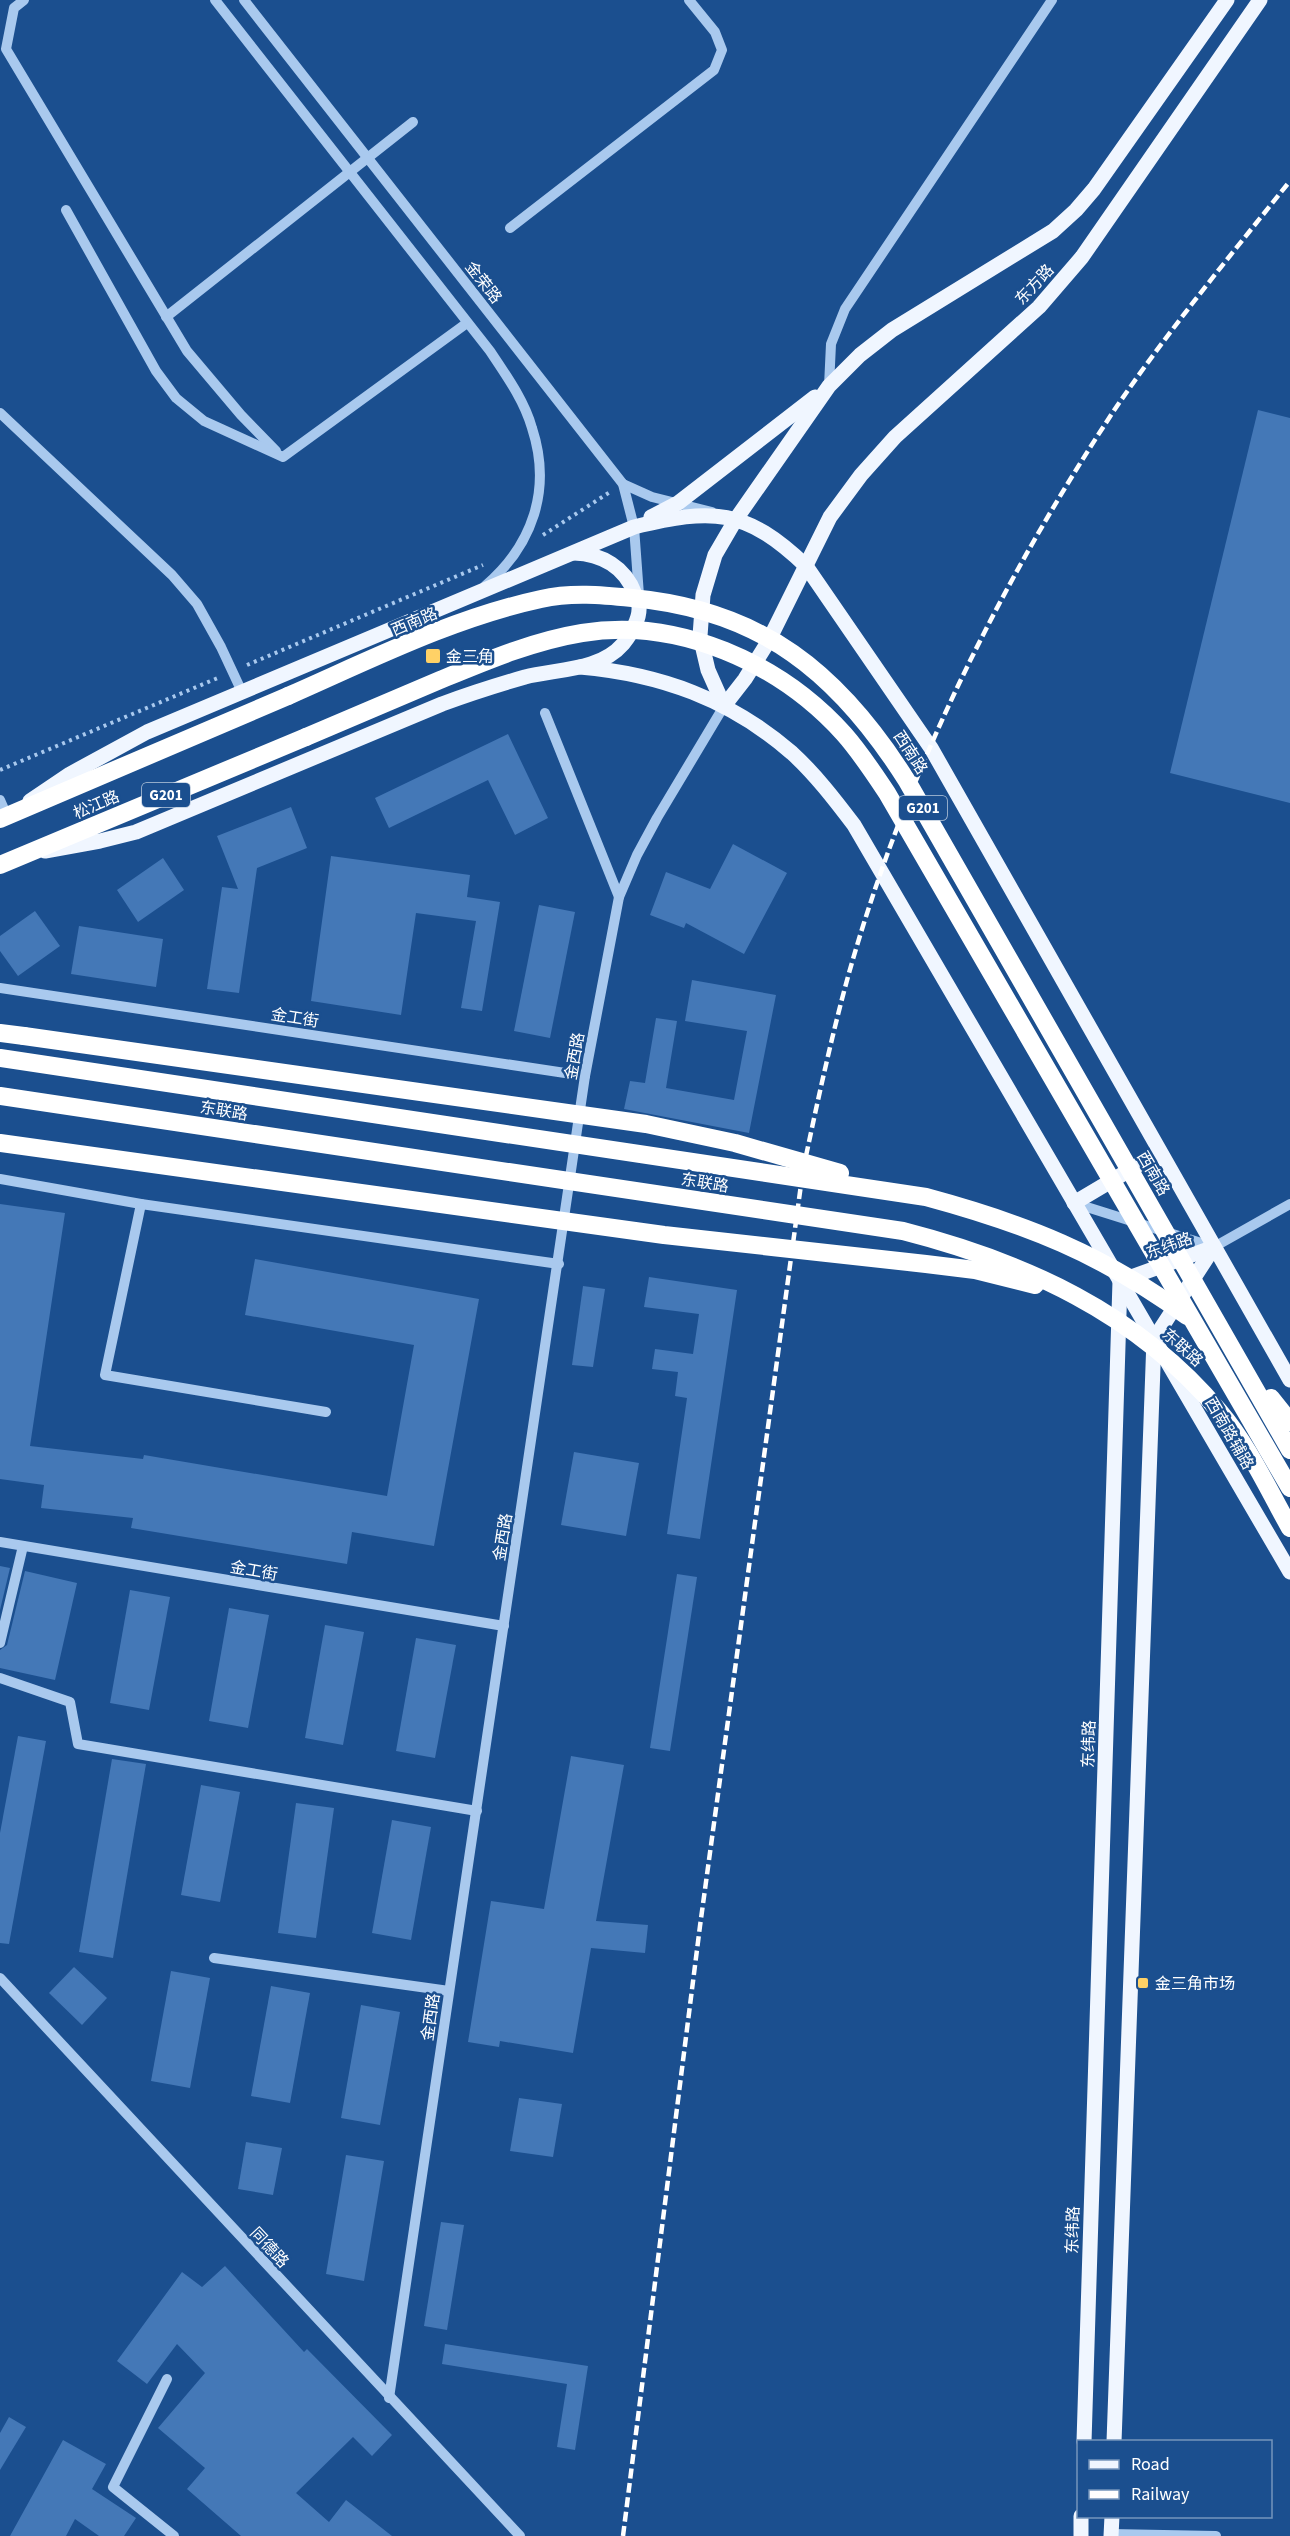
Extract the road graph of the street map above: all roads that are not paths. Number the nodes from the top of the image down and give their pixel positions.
1 (24, 0) edge
2 (215, 0) edge
3 (244, 0) edge
4 (689, 0) edge
5 (1052, 0) edge
6 (1227, 0) edge
7 (1260, 0) edge
8 (413, 122) dead end
9 (368, 158) junction
10 (350, 172) junction
11 (66, 210) dead end
12 (510, 228) dead end
13 (166, 317) junction
14 (467, 323) junction
15 (829, 386) junction
16 (0, 413) edge
17 (283, 457) junction
18 (623, 484) junction
19 (678, 502) junction
20 (736, 519) junction
21 (633, 527) junction
22 (572, 553) junction
23 (806, 566) junction
24 (475, 593) junction
25 (639, 607) junction
26 (580, 668) junction
27 (242, 692) junction
28 (288, 696) joint
29 (724, 706) junction
30 (545, 713) dead end
31 (2, 811) edge
32 (26, 854) junction
33 (0, 865) edge
34 (619, 897) junction
35 (0, 988) edge
36 (0, 1033) edge
37 (0, 1058) edge
38 (585, 1076) junction
39 (0, 1096) edge
40 (0, 1143) edge
41 (1160, 1152) junction
42 (0, 1179) edge
43 (926, 1197) junction
44 (1074, 1203) junction
45 (141, 1204) junction
46 (1290, 1204) edge
47 (1214, 1247) junction
48 (559, 1264) junction
49 (1120, 1281) junction
50 (1080, 1299) junction
51 (1154, 1339) junction
52 (1290, 1380) edge
53 (326, 1412) dead end
54 (1290, 1422) edge
55 (1290, 1450) edge
56 (1290, 1488) edge
57 (1290, 1528) edge
58 (0, 1542) edge
59 (22, 1546) junction
60 (1290, 1572) edge
61 (504, 1626) junction
62 (0, 1643) edge
63 (0, 1678) edge
64 (477, 1811) junction
65 (214, 1958) dead end
66 (0, 1978) edge
67 (449, 1991) junction
68 (168, 2379) dead end
69 (389, 2398) junction
70 (1083, 2440) edge
71 (1114, 2440) edge
72 (1081, 2518) edge
73 (1112, 2518) edge
74 (1111, 2535) edge
75 (174, 2536) edge
76 (520, 2536) edge
77 (1081, 2536) edge
78 (1216, 2536) edge

1 - 13 street
2 - 10 street
3 - 9 street, 金荣路
4 - 12 street
5 - 15 street
6 - 15 main road, 东方路
7 - 23 main road, 东方路
8 - 9 street
9 - 10 street
9 - 18 street, 金荣路
10 - 13 street
10 - 14 street
11 - 17 street
13 - 17 street
14 - 17 street
14 - 24 street
15 - 19 main road
15 - 20 main road, 东方路
16 - 27 street
18 - 19 street
18 - 21 street, 金荣路
19 - 20 street
19 - 21 main road
20 - 21 main road, 西南路
20 - 23 main road, 西南路
20 - 29 main road, 东方路
21 - 22 main road
21 - 25 street, 金荣路
22 - 24 main road
22 - 25 main road
23 - 29 main road, 东方路
23 - 41 main road, 西南路
24 - 27 main road
25 - 26 main road
26 - 29 main road
26 - 32 main road
27 - 31 main road
28 - 31 highway, 松江路
28 - 55 highway, 西南路 / G201, bridge
29 - 34 street, 金西路
29 - 44 main road
30 - 34 street
32 - 33 highway, 松江路 / G201
32 - 56 highway, 松江路 / G201, bridge
34 - 38 street, 金西路
35 - 38 street, 金工街
36 - 43 highway, bridge
37 - 43 highway, 东联路, bridge
38 - 48 street, 金西路
39 - 50 highway, 东联路, bridge
40 - 50 highway, bridge
41 - 44 main road
41 - 47 main road, 西南路
42 - 45 street
43 - 54 highway, 东联路, bridge
44 - 47 street
44 - 49 main road
45 - 48 street
45 - 53 street
46 - 47 street
47 - 49 main road, 东纬路
47 - 51 main road, 东纬路
47 - 52 main road
48 - 61 street, 金西路
49 - 51 main road, 西南路辅路
49 - 70 main road, 东纬路
50 - 57 highway, 东联路, bridge
51 - 60 main road, 西南路辅路
51 - 71 main road
58 - 59 street, 金工街
59 - 61 street, 金工街
59 - 62 street
61 - 64 street, 金西路
63 - 64 street
64 - 67 street, 金西路
65 - 67 street
66 - 69 street, 同德路
67 - 69 street, 金西路
68 - 75 street
69 - 76 street, 同德路
72 - 77 main road
73 - 74 main road
74 - 78 street

